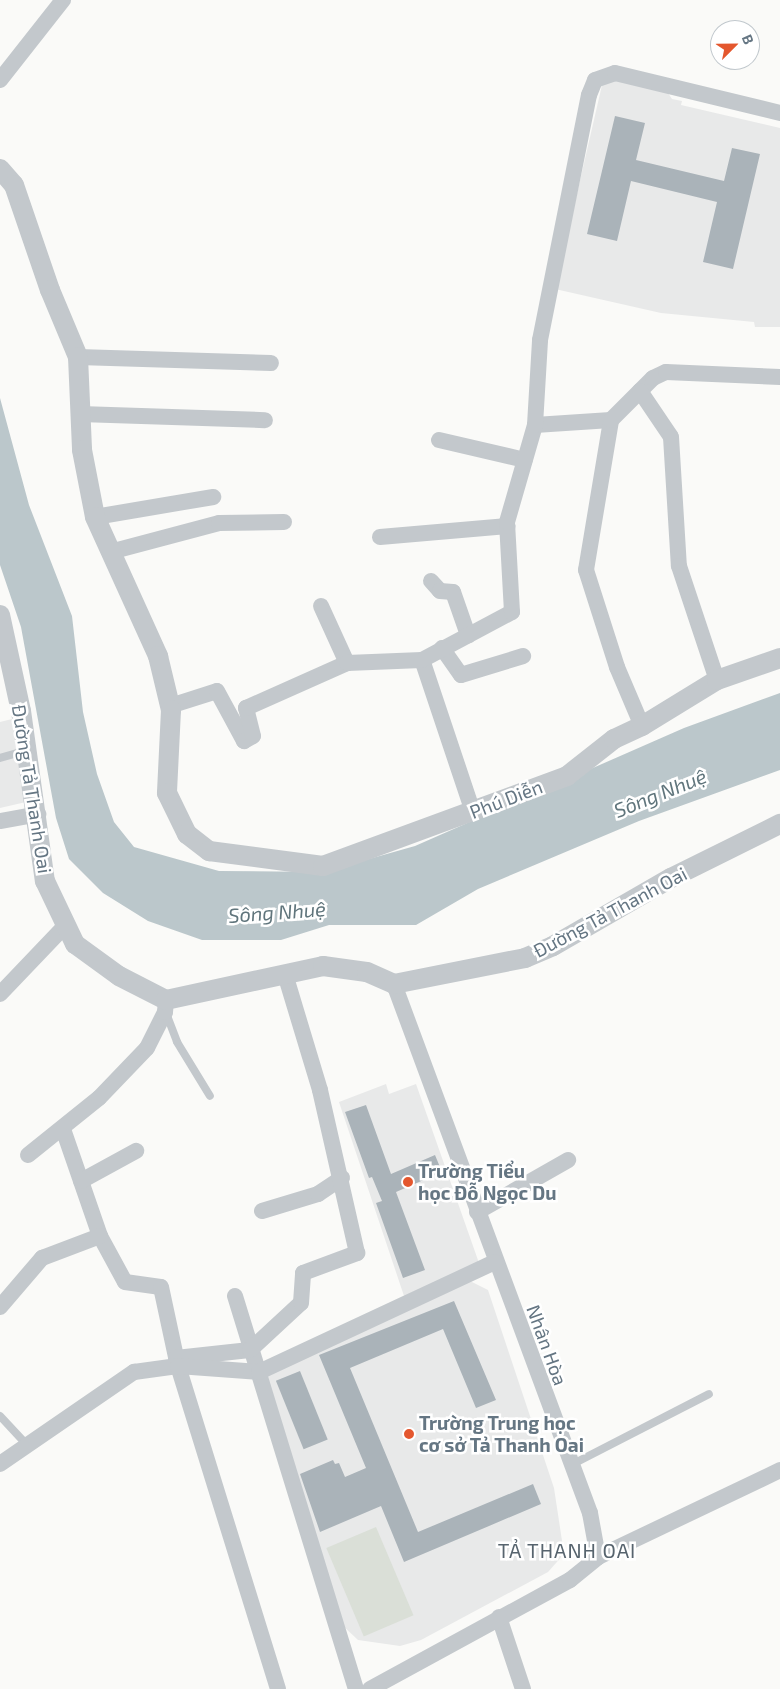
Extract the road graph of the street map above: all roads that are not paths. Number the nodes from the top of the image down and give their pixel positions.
1 (63, 0) edge
2 (0, 80) edge
3 (780, 113) edge
4 (0, 169) edge
5 (78, 357) junction
6 (271, 363) dead end
7 (780, 377) edge
8 (640, 391) junction
9 (80, 414) junction
10 (265, 420) dead end
11 (611, 420) junction
12 (535, 425) junction
13 (439, 440) dead end
14 (525, 460) junction
15 (213, 497) dead end
16 (94, 518) junction
17 (284, 522) dead end
18 (508, 526) junction
19 (380, 537) dead end
20 (110, 552) junction
21 (431, 581) dead end
22 (321, 606) dead end
23 (0, 615) edge
24 (468, 634) junction
25 (442, 648) junction
26 (523, 656) dead end
27 (780, 658) edge
28 (422, 660) junction
29 (347, 663) junction
30 (718, 680) junction
31 (170, 706) junction
32 (642, 726) junction
33 (28, 750) junction
34 (0, 758) edge
35 (473, 812) junction
36 (38, 814) junction
37 (0, 821) edge
38 (780, 824) edge
39 (66, 925) junction
40 (285, 974) junction
41 (394, 984) junction
42 (0, 994) edge
43 (165, 1006) junction
44 (210, 1096) dead end
45 (63, 1129) junction
46 (136, 1151) dead end
47 (28, 1155) dead end
48 (568, 1160) dead end
49 (342, 1178) junction
50 (81, 1181) junction
51 (262, 1211) dead end
52 (477, 1212) junction
53 (100, 1236) junction
54 (495, 1262) junction
55 (235, 1296) dead end
56 (0, 1307) edge
57 (250, 1350) junction
58 (177, 1362) junction
59 (259, 1372) junction
60 (709, 1394) dead end
61 (0, 1416) edge
62 (27, 1445) junction
63 (0, 1464) edge
64 (570, 1465) junction
65 (780, 1470) edge
66 (598, 1557) junction
67 (499, 1617) junction
68 (278, 1689) edge
69 (356, 1689) edge
70 (370, 1689) edge
71 (523, 1689) edge

1 - 2 street
3 - 12 street
4 - 5 street
5 - 6 street
5 - 9 street
7 - 8 street
8 - 11 street
8 - 30 street
9 - 10 street
9 - 16 street
11 - 12 street
11 - 32 street
12 - 14 street
13 - 14 street
14 - 18 street
15 - 16 street
16 - 20 street
17 - 20 street
18 - 19 street
18 - 24 street
20 - 31 street
21 - 24 street
22 - 29 street
23 - 33 street, Đường Tả Thanh Oai
24 - 25 street
25 - 26 street
25 - 28 street
27 - 30 street, Phú Diễn
28 - 29 street
28 - 35 street
29 - 31 street
30 - 32 street, Phú Diễn
31 - 35 street, Phú Diễn
32 - 35 street, Phú Diễn
33 - 34 lane
33 - 36 street, Đường Tả Thanh Oai
36 - 37 street
36 - 39 street, Đường Tả Thanh Oai
38 - 41 street, Đường Tả Thanh Oai
39 - 42 street
39 - 43 street, Đường Tả Thanh Oai
40 - 41 street
40 - 43 street
40 - 49 street
41 - 52 street, Nhân Hòa
43 - 44 lane
43 - 45 street
45 - 47 street
45 - 50 street
46 - 50 street
48 - 52 street
49 - 51 street
49 - 57 street
50 - 53 street
52 - 54 street, Nhân Hòa
53 - 56 street
53 - 58 street
54 - 59 street
54 - 64 street, Nhân Hòa
55 - 57 street
57 - 58 street
57 - 59 street
58 - 59 street
58 - 62 street
58 - 68 street
59 - 69 street
60 - 64 lane
61 - 62 lane
62 - 63 street
64 - 66 street, Nhân Hòa
65 - 66 street
66 - 67 street
67 - 70 street
67 - 71 street

